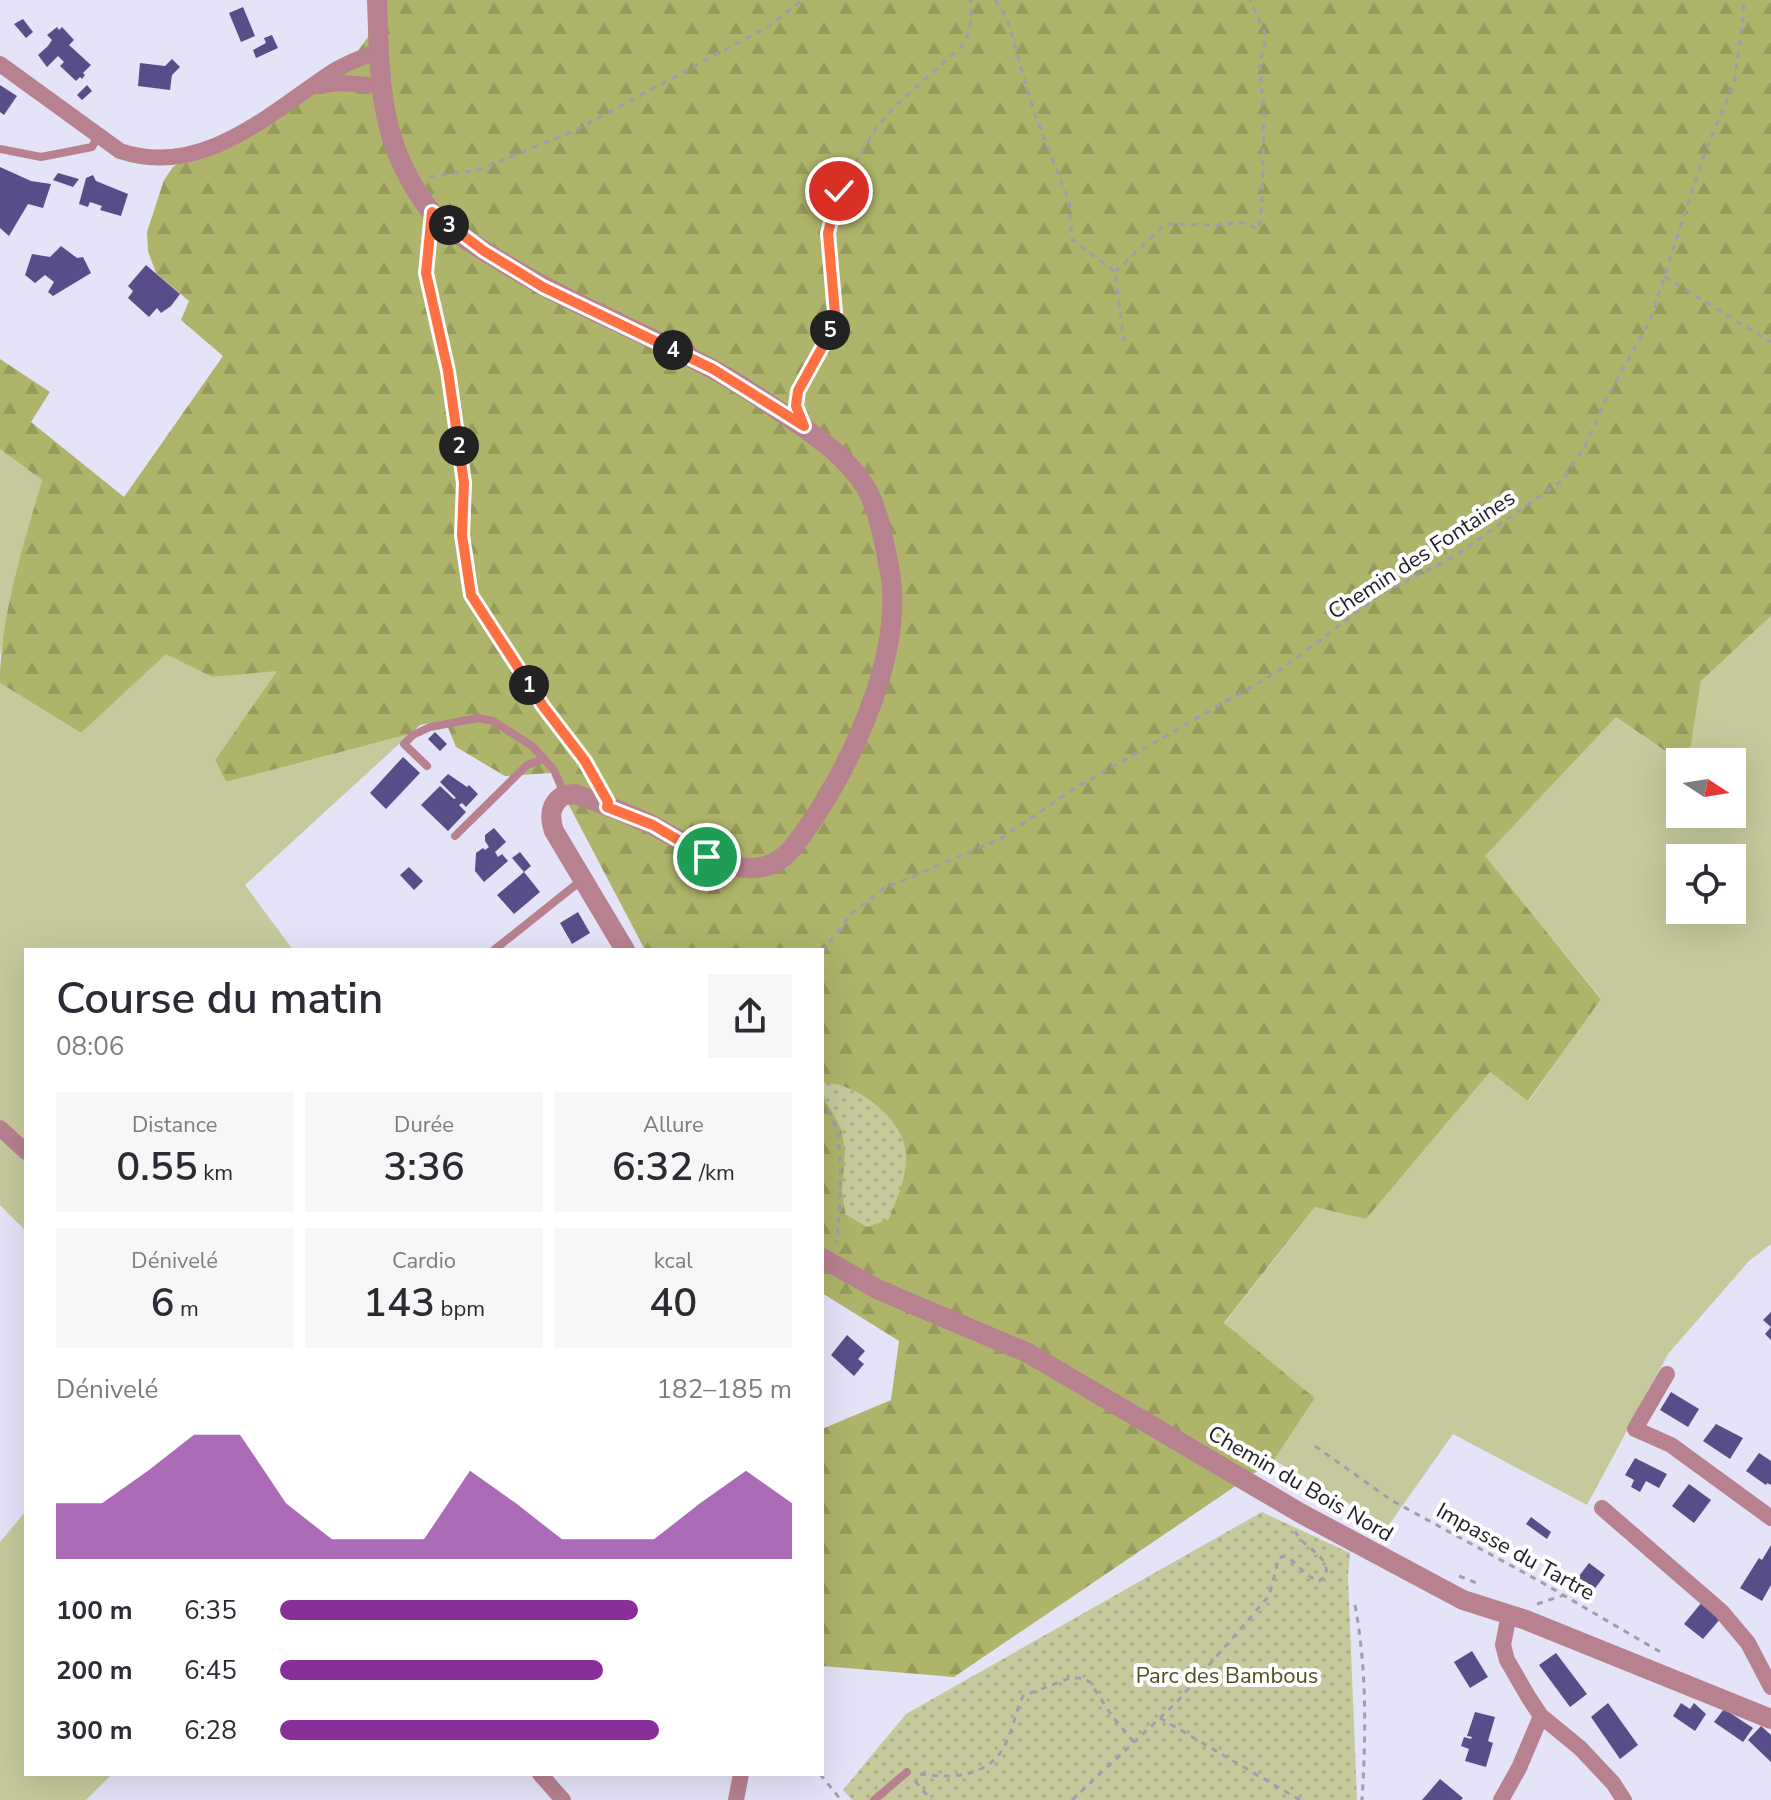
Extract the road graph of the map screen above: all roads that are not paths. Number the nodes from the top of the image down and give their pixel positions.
1 (377, 0) edge
2 (379, 51) junction
3 (0, 64) edge
4 (315, 86) junction
5 (381, 86) junction
6 (98, 136) junction
7 (0, 149) edge
8 (544, 759) junction
9 (427, 766) dead end
10 (570, 794) junction
11 (455, 836) dead end
12 (583, 878) junction
13 (496, 948) edge
14 (624, 948) edge
15 (0, 1128) edge
16 (24, 1150) edge
17 (826, 1260) edge
18 (1667, 1374) dead end
19 (1602, 1508) dead end
20 (1771, 1518) edge
21 (1518, 1617) junction
22 (1771, 1687) edge
23 (1541, 1716) junction
24 (1771, 1719) edge
25 (908, 1772) road end
26 (542, 1776) edge
27 (741, 1776) edge
28 (563, 1800) edge
29 (736, 1800) edge
30 (874, 1800) edge
31 (1501, 1800) edge
32 (1624, 1800) edge

1 - 2 street
2 - 4 street
2 - 5 street
3 - 6 street
4 - 5 street
4 - 6 street
5 - 10 street
6 - 7 lane
8 - 9 lane
8 - 10 lane
8 - 11 lane
10 - 12 street
12 - 13 lane
12 - 14 street
15 - 16 street
17 - 21 street, Chemin du Bois Nord
18 - 20 street
19 - 22 street
21 - 23 street
21 - 24 street, Chemin du Bois Nord
23 - 31 street
23 - 32 street
25 - 30 lane
26 - 28 street
27 - 29 street

